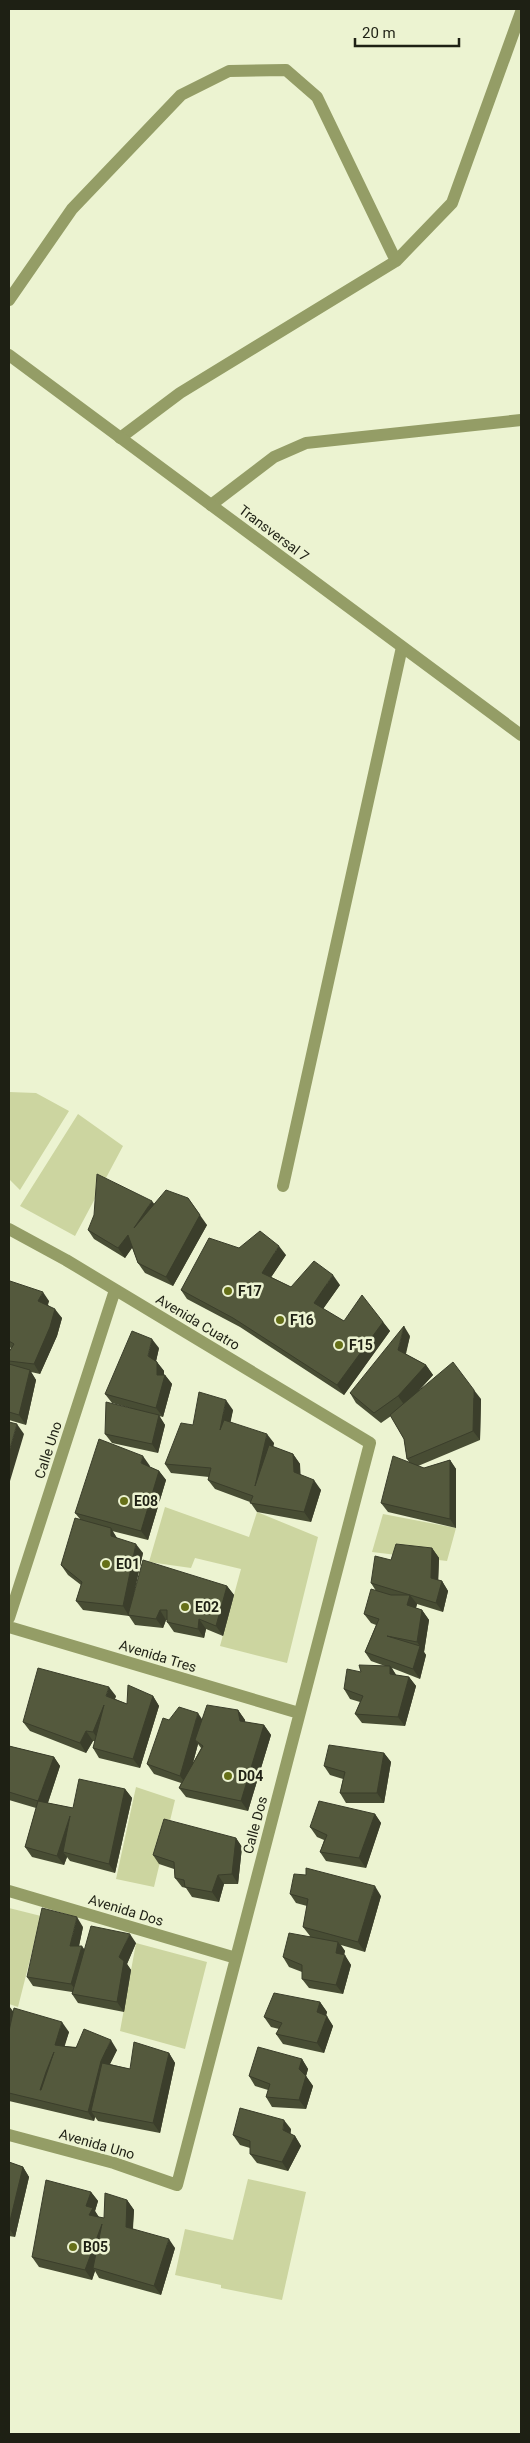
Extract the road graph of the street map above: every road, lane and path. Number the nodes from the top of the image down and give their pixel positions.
1 (521, 12) edge
2 (396, 261) junction
3 (9, 300) edge
4 (9, 355) edge
5 (521, 420) edge
6 (120, 438) junction
7 (211, 505) junction
8 (402, 647) junction
9 (521, 735) edge
10 (283, 1186) dead end
11 (9, 1229) edge
12 (115, 1290) junction
13 (370, 1444) joint
14 (9, 1618) edge
15 (9, 1627) edge
16 (299, 1713) junction
17 (9, 1891) edge
18 (236, 1958) junction
19 (9, 2135) edge
20 (176, 2185) joint

1 - 2 street
2 - 3 street
2 - 6 street
4 - 6 street, Transversal 7
5 - 7 street
6 - 7 street, Transversal 7
7 - 8 street, Transversal 7
8 - 9 street, Transversal 7
8 - 10 street
11 - 12 street, Avenida Cuatro
12 - 13 street, Avenida Cuatro
12 - 14 street, Calle Uno
13 - 16 street, Calle Dos
15 - 16 street, Avenida Tres
16 - 18 street, Calle Dos
17 - 18 street, Avenida Dos
18 - 20 street, Calle Dos
19 - 20 street, Avenida Uno

